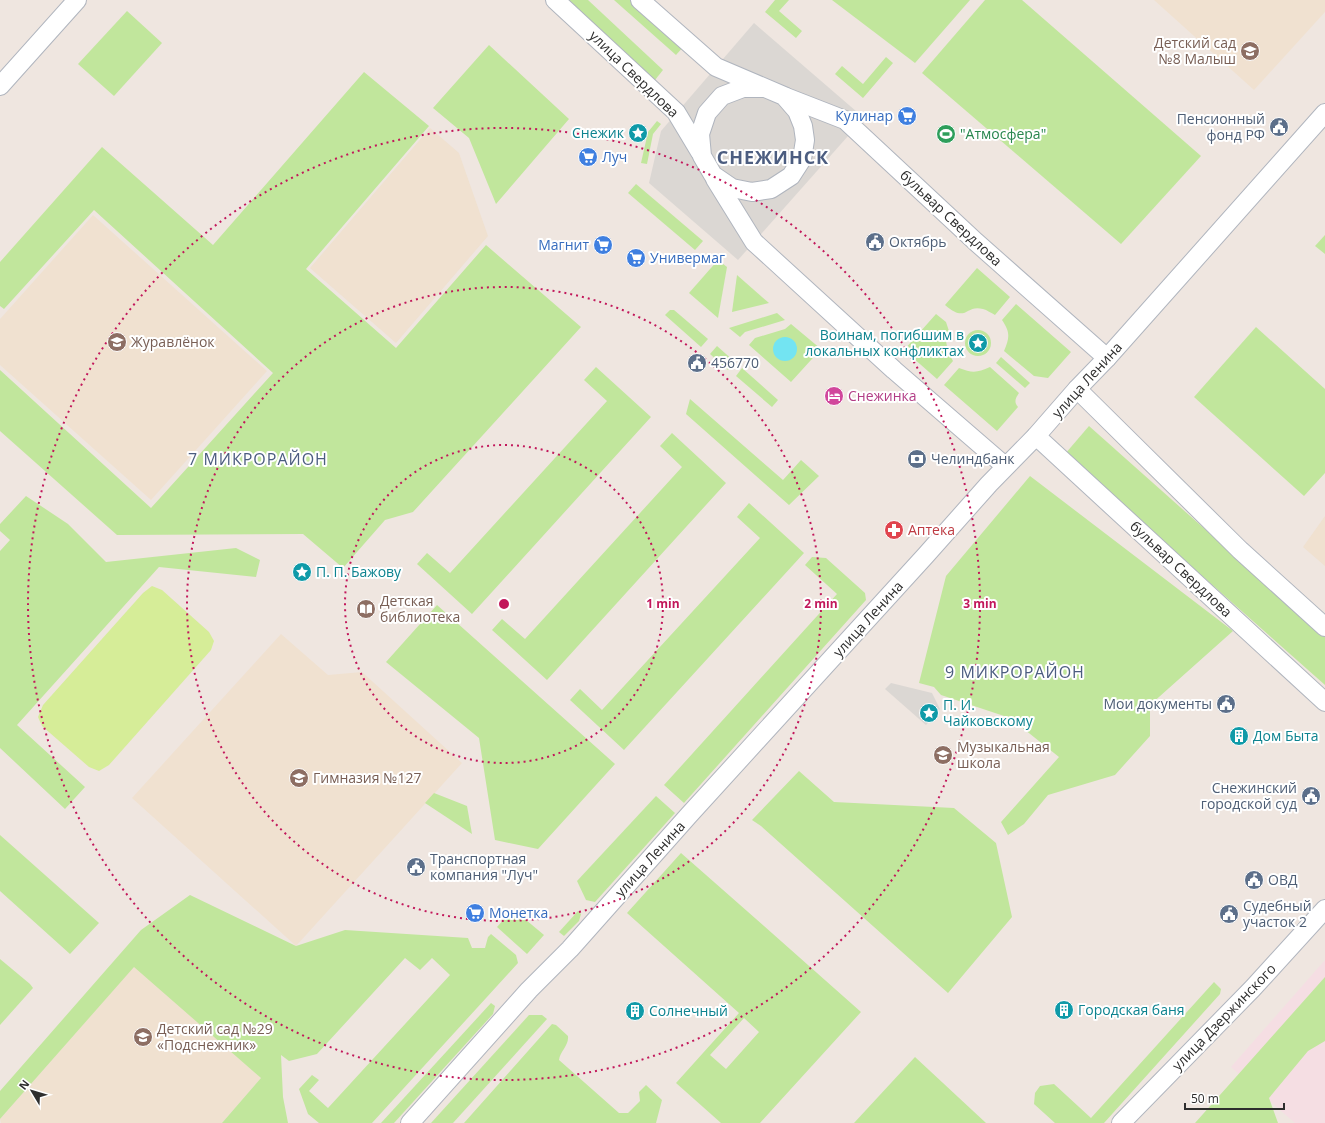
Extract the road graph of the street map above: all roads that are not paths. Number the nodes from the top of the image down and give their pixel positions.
1 (77, 0) edge
2 (555, 0) edge
3 (640, 0) edge
4 (0, 86) edge
5 (764, 88) junction
6 (784, 96) junction
7 (1325, 114) edge
8 (702, 156) junction
9 (712, 175) junction
10 (1107, 358) junction
11 (1077, 389) junction
12 (1036, 436) junction
13 (1005, 466) junction
14 (1325, 626) edge
15 (1325, 702) edge
16 (1325, 909) edge
17 (410, 1123) edge
18 (1121, 1123) edge

1 - 4 street
2 - 8 street, улица Свердлова
3 - 5 street
5 - 6 street
5 - 8 street
6 - 9 street
6 - 10 street, бульвар Свердлова
7 - 10 street, улица Ленина
8 - 9 street
9 - 13 street
10 - 11 street, улица Ленина
11 - 12 street, улица Ленина
11 - 14 street
12 - 13 street, улица Ленина
12 - 15 street, бульвар Свердлова
13 - 17 street, улица Ленина
16 - 18 street, улица Дзержинского

